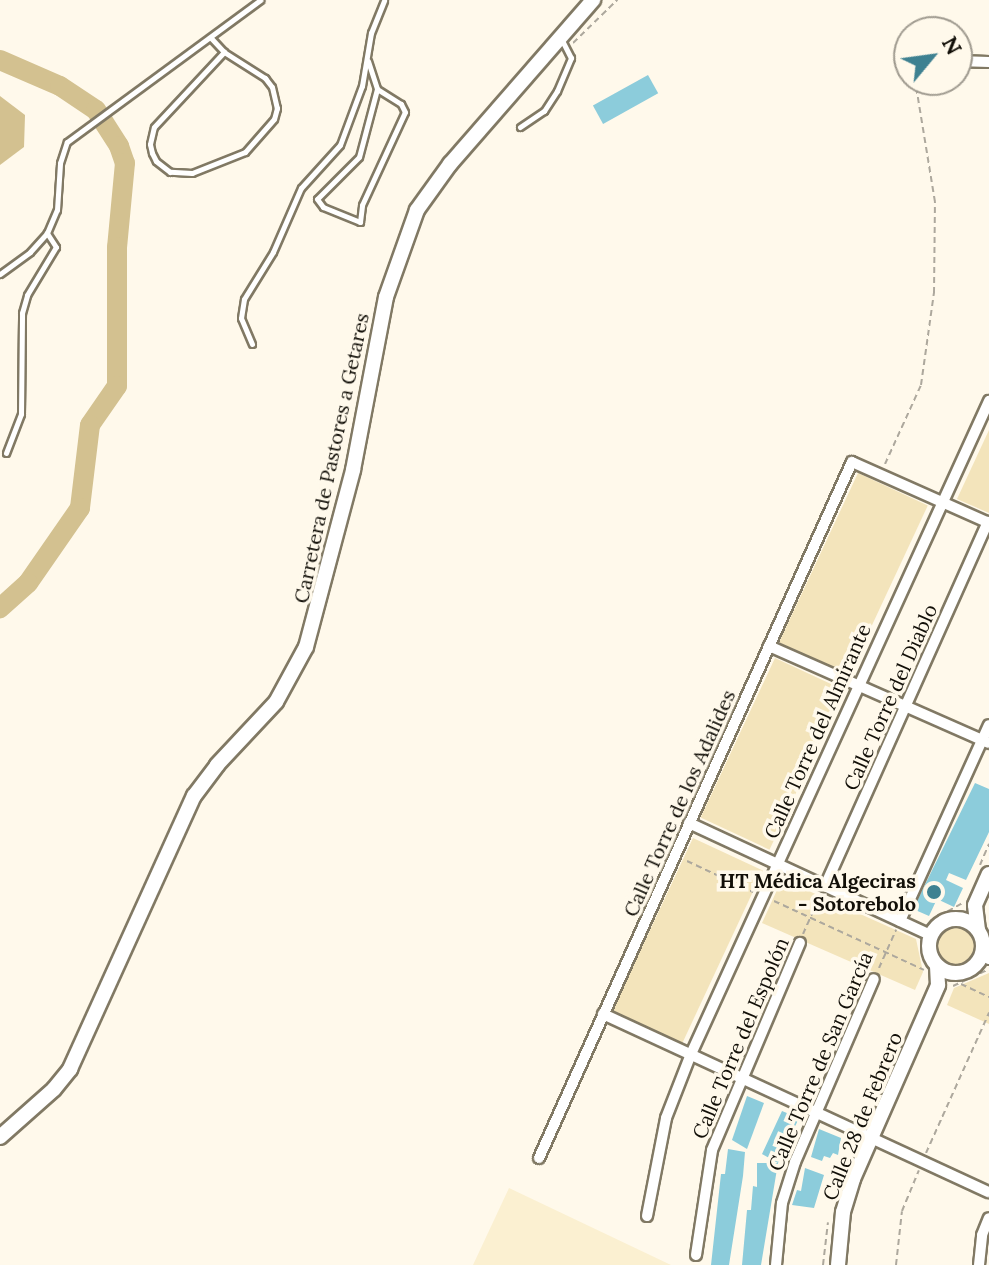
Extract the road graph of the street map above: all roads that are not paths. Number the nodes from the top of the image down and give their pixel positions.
1 (260, 0) edge
2 (384, 0) edge
3 (593, 0) edge
4 (211, 38) junction
5 (565, 43) junction
6 (224, 52) junction
7 (367, 59) junction
8 (377, 89) junction
9 (520, 127) dead end
10 (47, 233) junction
11 (0, 274) edge
12 (252, 344) dead end
13 (989, 401) edge
14 (6, 453) dead end
15 (941, 501) junction
16 (989, 523) edge
17 (769, 646) junction
18 (857, 684) junction
19 (906, 706) junction
20 (989, 725) edge
21 (986, 741) edge
22 (689, 823) junction
23 (776, 863) junction
24 (989, 874) edge
25 (825, 886) junction
26 (975, 905) junction
27 (956, 919) junction
28 (900, 921) junction
29 (978, 931) junction
30 (930, 935) junction
31 (800, 943) road end
32 (986, 960) edge
33 (944, 977) junction
34 (874, 979) road end
35 (603, 1014) junction
36 (691, 1054) junction
37 (739, 1077) junction
38 (814, 1111) junction
39 (0, 1137) edge
40 (871, 1137) junction
41 (539, 1158) dead end
42 (989, 1192) edge
43 (647, 1216) dead end
44 (989, 1218) edge
45 (696, 1255) dead end
46 (776, 1265) edge
47 (838, 1265) edge
48 (979, 1265) edge

1 - 4 lane
2 - 7 lane
3 - 5 main road, Carretera de Pastores a Getares
4 - 6 lane
4 - 10 lane
5 - 9 lane
5 - 39 main road, Carretera de Pastores a Getares
6 - 6 lane
7 - 8 lane
7 - 12 lane
8 - 8 lane
10 - 11 lane
10 - 14 lane
13 - 15 street, Calle Torre del Almirante
15 - 16 street
15 - 17 street, Calle Torre de los Adalides
15 - 18 street, Calle Torre del Almirante
16 - 19 street, Calle Torre del Diablo
17 - 18 street
17 - 22 street, Calle Torre de los Adalides
18 - 19 street
18 - 23 street, Calle Torre del Almirante
19 - 21 street
19 - 25 street, Calle Torre del Diablo
20 - 21 street
21 - 28 street
22 - 23 street
22 - 35 street, Calle Torre de los Adalides
23 - 25 street
23 - 36 street, Calle Torre del Almirante
24 - 26 main road
25 - 28 street
26 - 27 main road
26 - 29 main road
27 - 29 main road
27 - 30 main road
28 - 30 street
29 - 32 main road
30 - 33 main road
31 - 37 street, Calle Torre del Espolón
32 - 33 main road
33 - 40 main road, Calle 28 de Febrero
34 - 38 street, Calle Torre de San García
35 - 36 street
35 - 41 street, Calle Torre de los Adalides
36 - 37 street
36 - 43 street, Calle Torre del Almirante
37 - 38 street
37 - 45 street, Calle Torre del Espolón
38 - 40 street
38 - 46 street, Calle Torre de San García
40 - 42 street
40 - 47 main road, Calle 28 de Febrero
44 - 48 street

